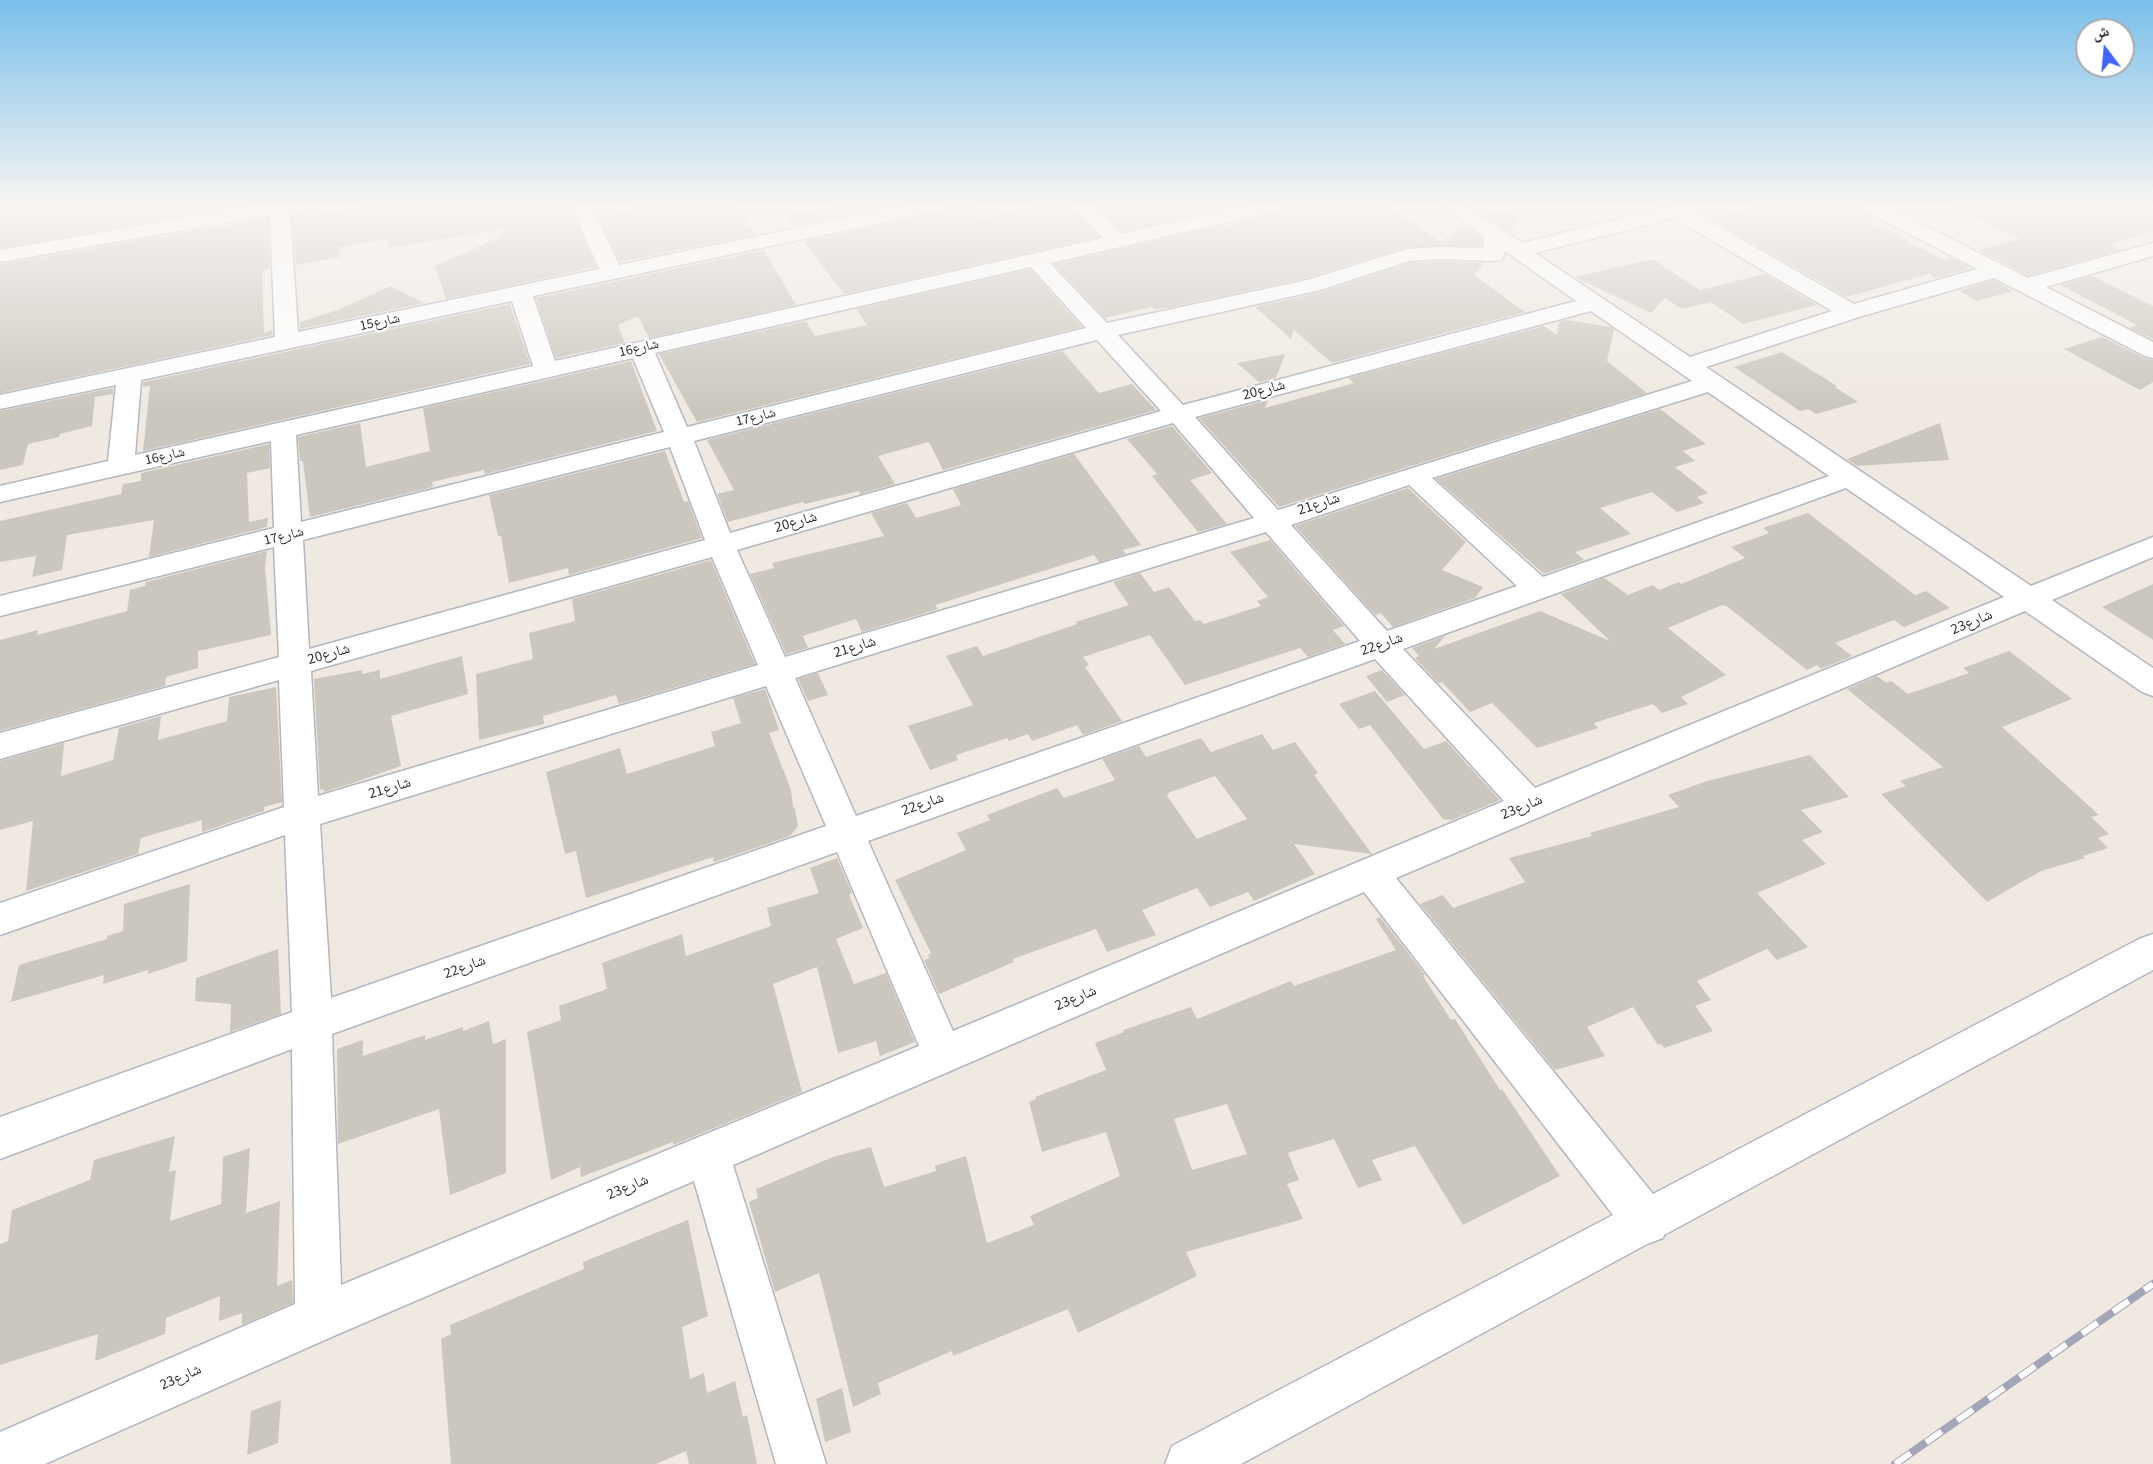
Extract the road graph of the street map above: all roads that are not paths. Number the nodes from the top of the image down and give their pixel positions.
1 (285, 273) edge
2 (615, 273) edge
3 (976, 273) edge
4 (1047, 273) edge
5 (1349, 273) edge
6 (1550, 273) edge
7 (1784, 273) edge
8 (1987, 273) edge
9 (2000, 273) edge
10 (2069, 273) edge
11 (612, 274) joint
12 (2025, 286) junction
13 (521, 294) junction
14 (1594, 303) junction
15 (1851, 312) junction
16 (1100, 332) junction
17 (287, 342) junction
18 (641, 349) junction
19 (2153, 351) edge
20 (1686, 366) junction
21 (546, 370) junction
22 (129, 375) junction
23 (1711, 383) junction
24 (0, 402) edge
25 (1178, 414) junction
26 (283, 430) junction
27 (680, 437) junction
28 (121, 466) junction
29 (1413, 474) junction
30 (1848, 478) junction
31 (0, 494) edge
32 (1273, 521) junction
33 (290, 536) junction
34 (721, 545) junction
35 (2153, 546) edge
36 (1539, 589) junction
37 (2029, 599) junction
38 (0, 606) edge
39 (1381, 645) junction
40 (295, 664) junction
41 (776, 672) junction
42 (2153, 684) edge
43 (0, 746) edge
44 (1529, 805) junction
45 (302, 815) junction
46 (847, 832) junction
47 (1371, 874) junction
48 (0, 919) edge
49 (2153, 951) edge
50 (312, 1023) junction
51 (944, 1055) junction
52 (0, 1138) edge
53 (708, 1154) junction
54 (1647, 1222) junction
55 (319, 1318) junction
56 (0, 1458) edge
57 (801, 1464) edge
58 (1190, 1464) edge

1 - 17 street
2 - 11 street, شارع15
3 - 18 street, شارع16
4 - 16 street
5 - 16 street, شارع17
6 - 14 street
7 - 15 street
8 - 15 street
9 - 12 street
10 - 12 street
11 - 13 street, شارع15
12 - 19 street
13 - 17 street, شارع15
13 - 21 street
14 - 20 street
14 - 25 street, شارع20
15 - 20 street
16 - 25 street
16 - 27 street, شارع17
17 - 22 street, شارع15
18 - 21 street, شارع16
18 - 27 street
20 - 23 street
21 - 26 street, شارع16
22 - 24 street, شارع15
22 - 28 street
23 - 29 street, شارع21
23 - 30 street
25 - 32 street
25 - 34 street, شارع20
26 - 28 street, شارع16
26 - 33 street
27 - 33 street, شارع17
27 - 34 street
28 - 31 street, شارع16
29 - 32 street, شارع21
29 - 36 street
30 - 36 street, شارع22
30 - 37 street
32 - 39 street
32 - 41 street, شارع21
33 - 38 street, شارع17
33 - 40 street
34 - 40 street, شارع20
34 - 41 street
35 - 37 street, شارع23
36 - 39 street, شارع22
37 - 42 street
37 - 44 street, شارع23
39 - 44 street
39 - 46 street, شارع22
40 - 43 street, شارع20
40 - 45 street
41 - 45 street, شارع21
41 - 46 street
44 - 47 street, شارع23
45 - 48 street, شارع21
45 - 50 street
46 - 50 street, شارع22
46 - 51 street
47 - 51 street, شارع23
47 - 54 street
49 - 54 street
50 - 52 street, شارع22
50 - 55 street
51 - 53 street, شارع23
53 - 55 street, شارع23
53 - 57 street
54 - 58 street
55 - 56 street, شارع23

